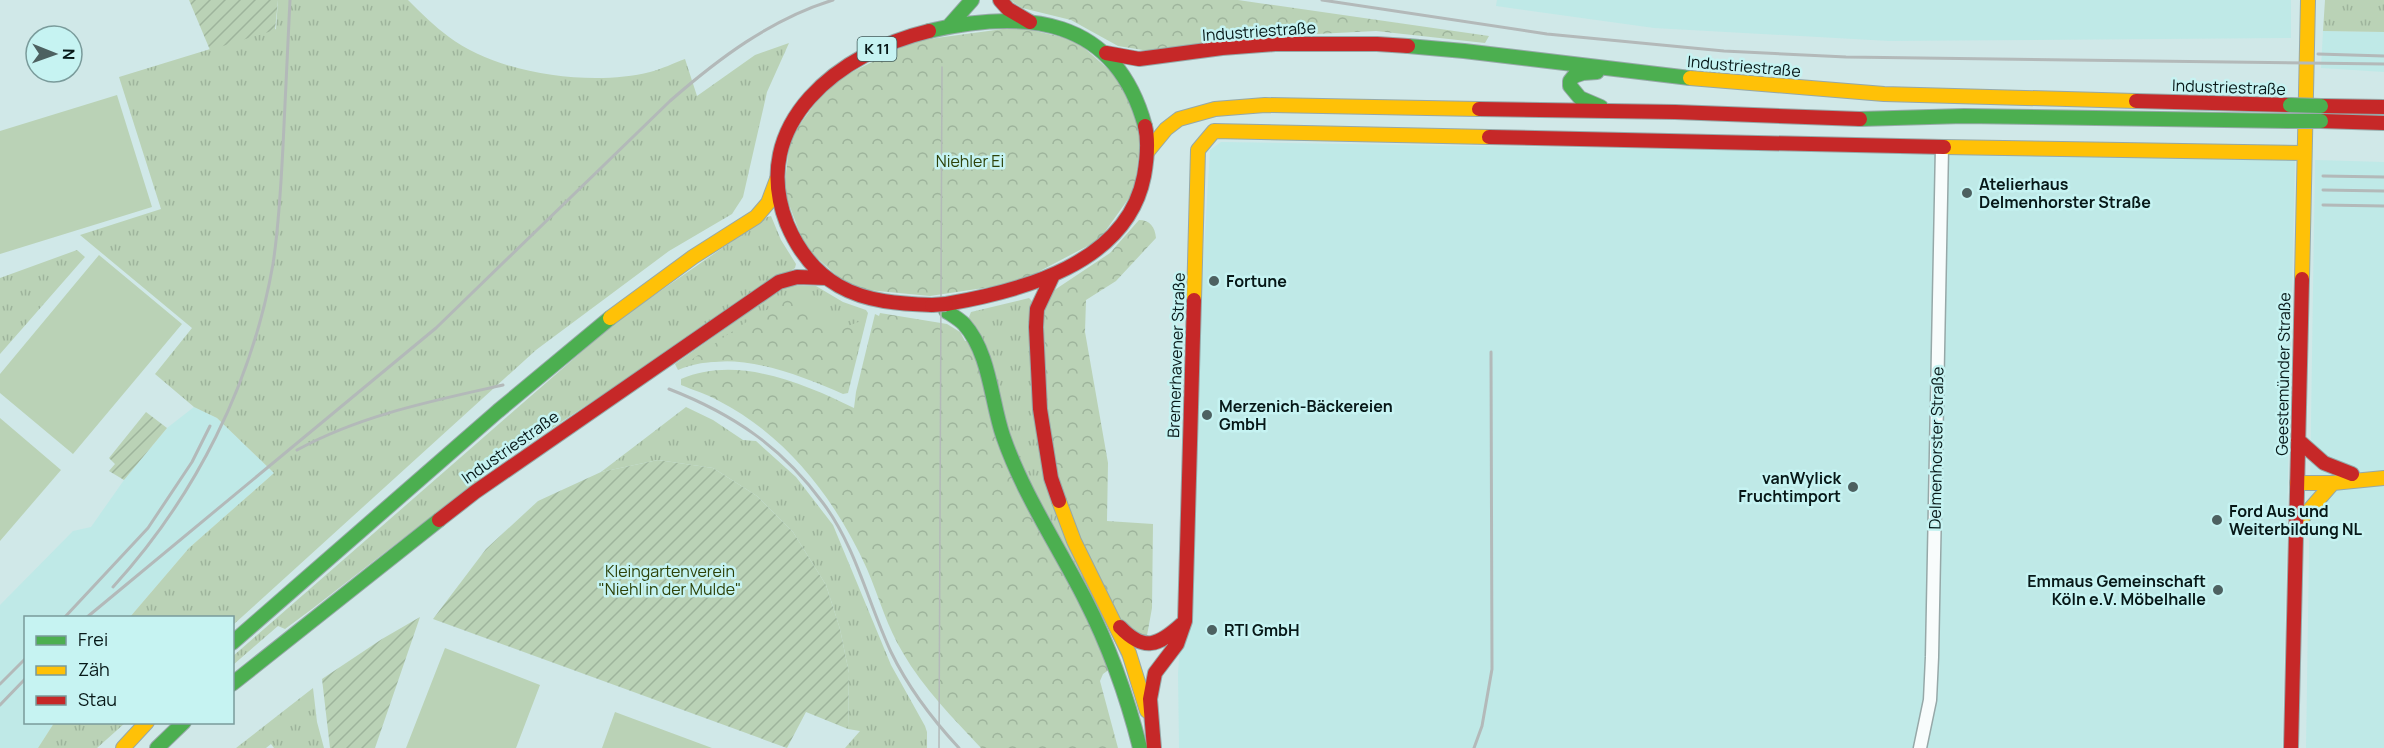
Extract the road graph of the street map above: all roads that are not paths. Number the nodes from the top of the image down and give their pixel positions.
1 (972, 0) edge
2 (1000, 0) edge
3 (2308, 0) edge
4 (1031, 22) junction
5 (949, 26) junction
6 (1100, 49) junction
7 (1630, 73) junction
8 (2381, 106) edge
9 (1622, 112) junction
10 (2366, 122) junction
11 (2384, 123) edge
12 (2384, 127) edge
13 (1942, 147) junction
14 (1148, 151) junction
15 (2303, 153) junction
16 (777, 179) junction
17 (1053, 275) junction
18 (826, 278) junction
19 (941, 306) junction
20 (2298, 440) junction
21 (2297, 477) junction
22 (2358, 477) junction
23 (2384, 478) edge
24 (2333, 483) junction
25 (2296, 524) junction
26 (1113, 616) junction
27 (1185, 621) junction
28 (234, 641) edge
29 (1115, 664) junction
30 (1155, 673) junction
31 (1137, 679) junction
32 (234, 682) edge
33 (146, 724) edge
34 (183, 724) edge
35 (1151, 724) junction
36 (123, 748) edge
37 (157, 748) edge
38 (1140, 748) edge
39 (1154, 748) edge
40 (1920, 748) edge
41 (2290, 748) edge

1 - 5 main road
2 - 4 main road, K 11
3 - 15 main road, Geestemünder Straße
4 - 5 main road, K 11
4 - 6 main road, K 11
5 - 16 main road, K 11
6 - 7 main road, Industriestraße
6 - 14 main road, K 11
7 - 8 main road, Industriestraße, bridge
7 - 9 main road
9 - 10 main road, Industriestraße, bridge
9 - 14 main road, Industriestraße
10 - 11 main road, Industriestraße
10 - 12 main road
13 - 15 main road
13 - 27 main road, Bremerhavener Straße
13 - 40 street, Delmenhorster Straße
14 - 17 main road, K 11
15 - 20 main road, Geestemünder Straße
16 - 18 main road, K 11
16 - 28 main road, Industriestraße
17 - 19 main road, K 11
17 - 26 main road, Bremerhavener Straße
18 - 19 main road, K 11
18 - 32 main road, Industriestraße
19 - 29 main road
20 - 21 main road, Geestemünder Straße
20 - 22 main road
21 - 22 main road
21 - 24 main road
21 - 25 main road, Geestemünder Straße
22 - 23 main road
22 - 24 main road
24 - 25 main road
25 - 41 main road, Geestemünder Straße
26 - 27 main road, Bremerhavener Straße
26 - 31 main road, Bremerhavener Straße
27 - 30 main road, Bremerhavener Straße
29 - 31 main road
29 - 38 main road
30 - 31 main road
30 - 35 main road, Bremerhavener Straße
31 - 35 main road, Bremerhavener Straße
33 - 36 main road
34 - 37 main road
35 - 39 main road, Bremerhavener Straße

